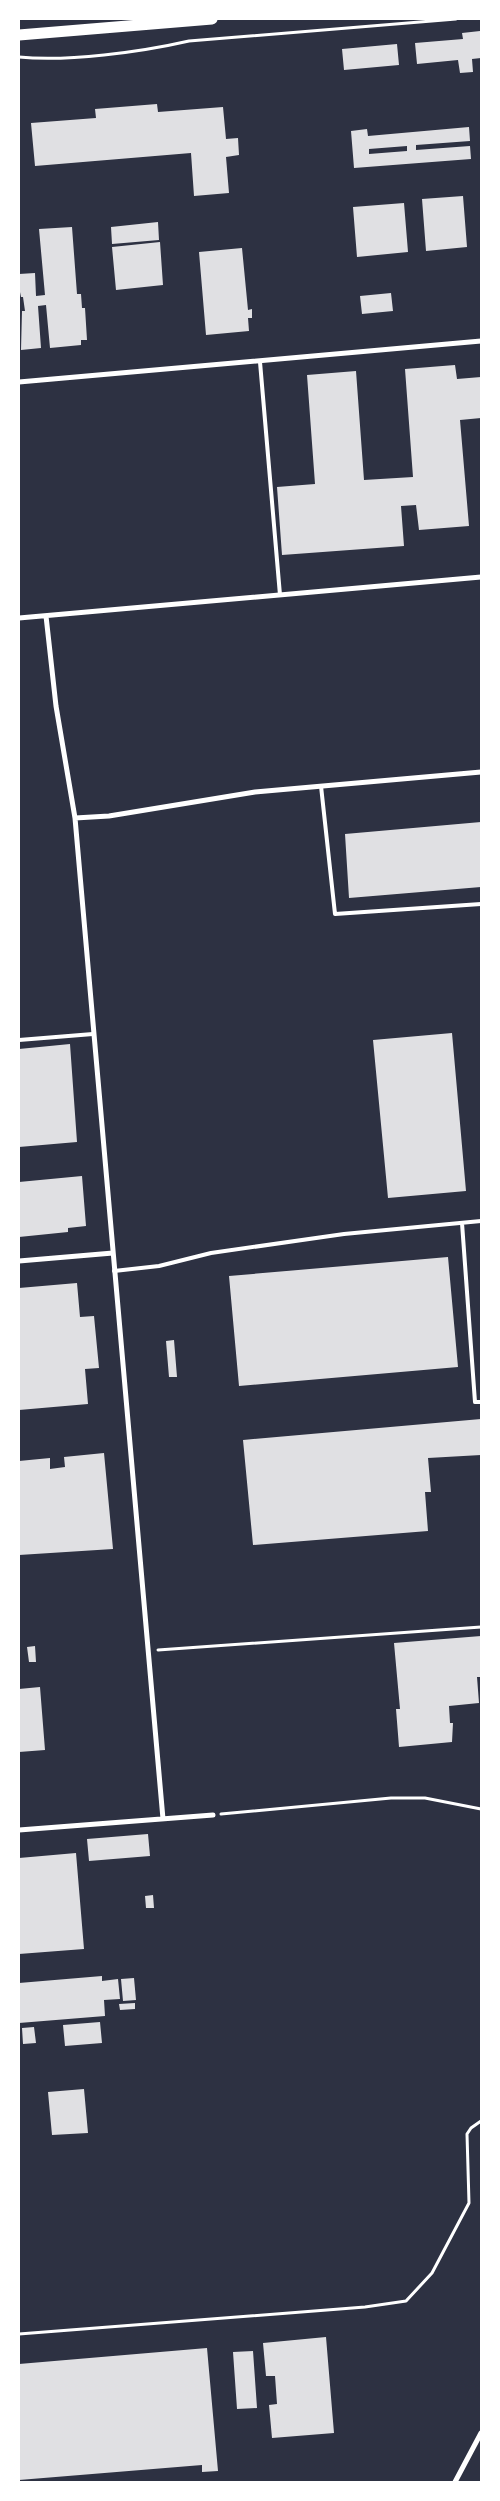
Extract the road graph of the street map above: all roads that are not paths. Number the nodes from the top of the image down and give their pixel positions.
1 (212, 19) edge
2 (105, 23) edge
3 (19, 35) edge
4 (481, 342) edge
5 (260, 362) junction
6 (19, 382) edge
7 (481, 577) edge
8 (280, 594) junction
9 (46, 616) junction
10 (19, 618) edge
11 (481, 772) edge
12 (321, 786) junction
13 (75, 818) junction
14 (481, 904) edge
15 (93, 1034) junction
16 (19, 1040) edge
17 (481, 1221) edge
18 (462, 1223) junction
19 (113, 1253) junction
20 (19, 1261) edge
21 (114, 1271) junction
22 (481, 1402) edge
23 (213, 1815) road end
24 (163, 1819) junction
25 (19, 1830) edge
26 (481, 2433) edge
27 (455, 2482) edge

1 - 2 main road
2 - 3 main road
4 - 5 street
5 - 6 street
5 - 8 lane
7 - 8 street
8 - 9 street
9 - 10 street
9 - 13 street
11 - 12 street
12 - 13 street
12 - 14 lane
13 - 15 street
15 - 16 lane
15 - 19 street
17 - 18 lane
18 - 21 lane
18 - 22 lane
19 - 20 street
19 - 21 street
21 - 24 street
23 - 24 street
24 - 25 street
26 - 27 street

